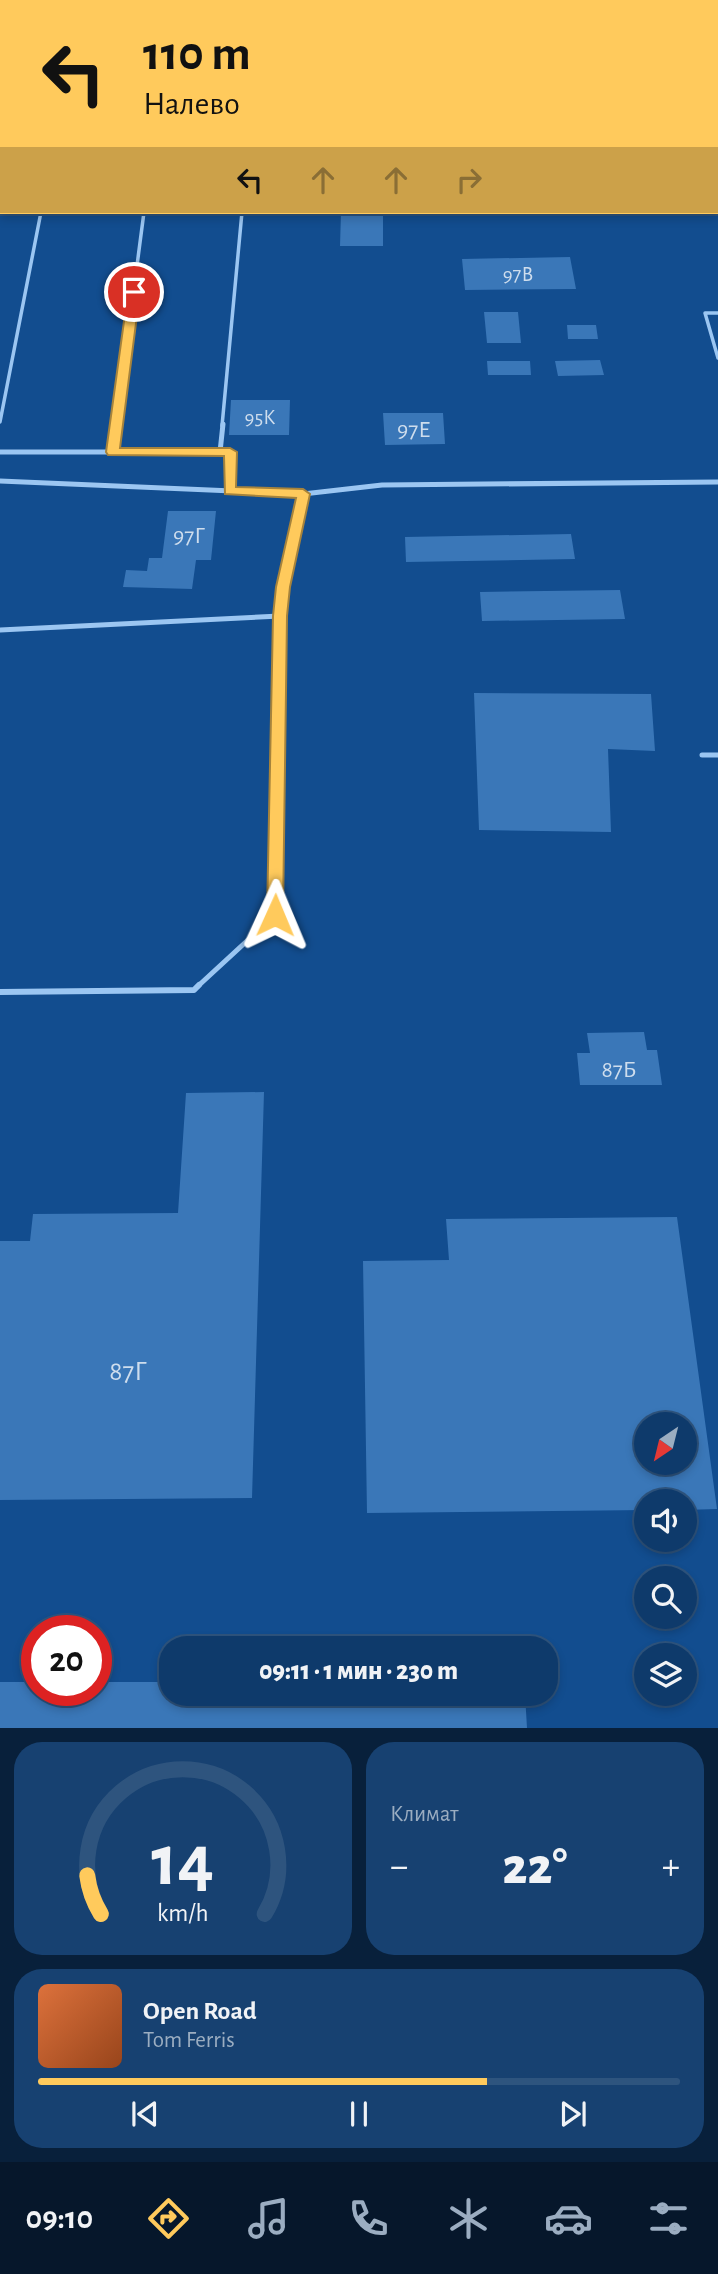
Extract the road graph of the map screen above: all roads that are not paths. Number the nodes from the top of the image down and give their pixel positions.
1 (41, 214) edge
2 (144, 214) edge
3 (242, 214) edge
4 (718, 313) edge
5 (718, 358) edge
6 (0, 422) edge
7 (0, 452) edge
8 (113, 452) junction
9 (220, 452) junction
10 (0, 481) edge
11 (718, 482) edge
12 (229, 491) junction
13 (303, 494) junction
14 (280, 616) junction
15 (0, 630) edge
16 (702, 755) dead end
17 (718, 755) edge
18 (0, 992) edge

1 - 6 lane
2 - 8 lane
3 - 9 lane
4 - 5 lane
7 - 8 lane
8 - 9 lane
9 - 12 lane
10 - 12 lane
11 - 13 lane
12 - 13 lane
13 - 14 lane
14 - 15 lane
14 - 18 lane
16 - 17 lane

